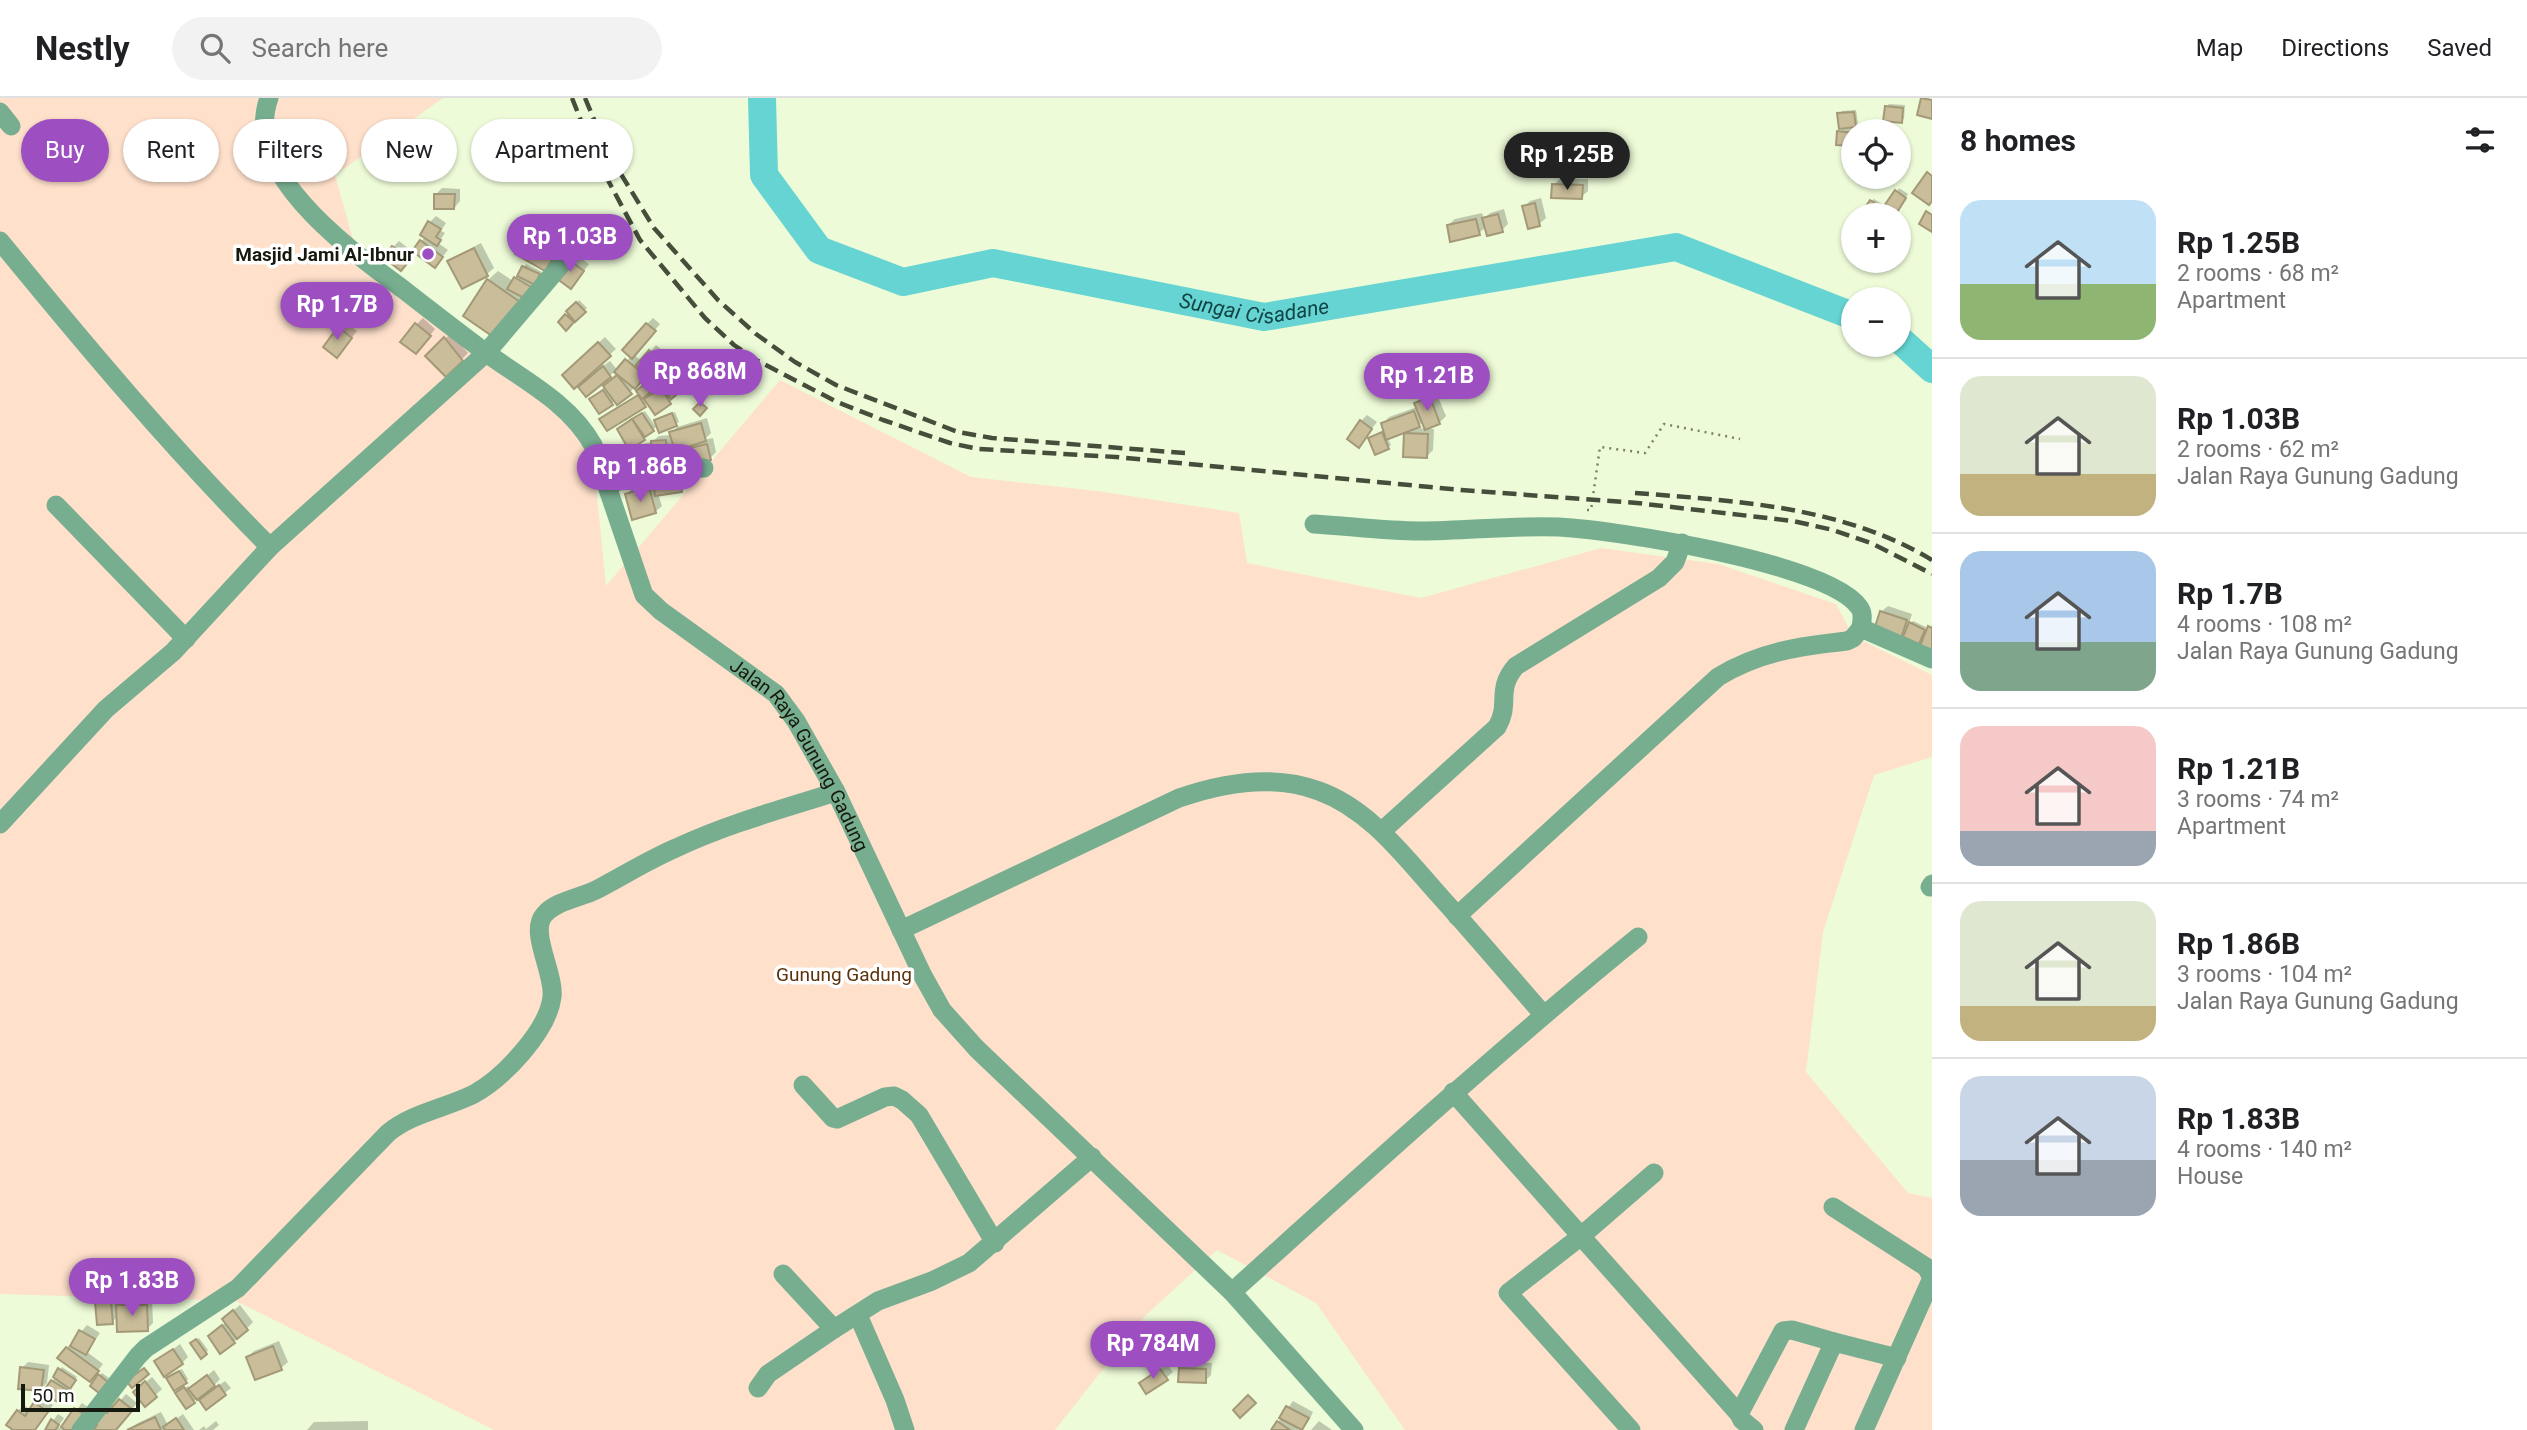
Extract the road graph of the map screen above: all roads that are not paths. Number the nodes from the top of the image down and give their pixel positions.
1 (269, 98) edge
2 (582, 240) dead end
3 (0, 241) edge
4 (486, 353) junction
5 (704, 468) dead end
6 (606, 484) junction
7 (57, 505) dead end
8 (1314, 524) dead end
9 (1682, 543) junction
10 (270, 547) junction
11 (1861, 628) junction
12 (186, 639) junction
13 (1932, 659) edge
14 (836, 792) junction
15 (3, 815) edge
16 (1382, 831) junction
17 (1457, 916) junction
18 (901, 930) junction
19 (1638, 937) dead end
20 (1543, 1014) junction
21 (803, 1085) dead end
22 (1454, 1092) junction
23 (1092, 1157) junction
24 (1654, 1173) dead end
25 (1833, 1207) dead end
26 (1580, 1237) junction
27 (995, 1243) junction
28 (783, 1274) dead end
29 (1932, 1277) edge
30 (1232, 1292) junction
31 (858, 1315) junction
32 (834, 1329) junction
33 (1835, 1342) junction
34 (1897, 1358) junction
35 (758, 1388) dead end
36 (1742, 1424) edge
37 (1348, 1427) edge
38 (81, 1430) edge
39 (905, 1430) edge
40 (1631, 1430) edge
41 (1794, 1430) edge
42 (1864, 1430) edge

1 - 4 street, Jalan Raya Gunung Gadung
2 - 4 street
3 - 10 street
4 - 6 street, Jalan Raya Gunung Gadung
4 - 10 street
5 - 6 street
6 - 14 street, Jalan Raya Gunung Gadung
7 - 12 street
8 - 9 street
9 - 11 street
9 - 16 street
10 - 12 street
11 - 13 street
11 - 17 street
12 - 15 street
14 - 18 street, Jalan Raya Gunung Gadung
14 - 38 street
16 - 17 street
16 - 18 street
17 - 20 street
18 - 23 street, Jalan Raya Gunung Gadung
19 - 20 street
20 - 22 street
21 - 27 street
22 - 26 street
22 - 30 street
23 - 27 street
23 - 30 street, Jalan Raya Gunung Gadung
24 - 26 street
25 - 29 street
26 - 36 street
26 - 40 street
27 - 31 street
28 - 32 street
29 - 34 street
30 - 37 street, Jalan Raya Gunung Gadung
31 - 32 street
31 - 39 street
32 - 35 street
33 - 34 street
33 - 36 street
33 - 41 street
34 - 42 street

